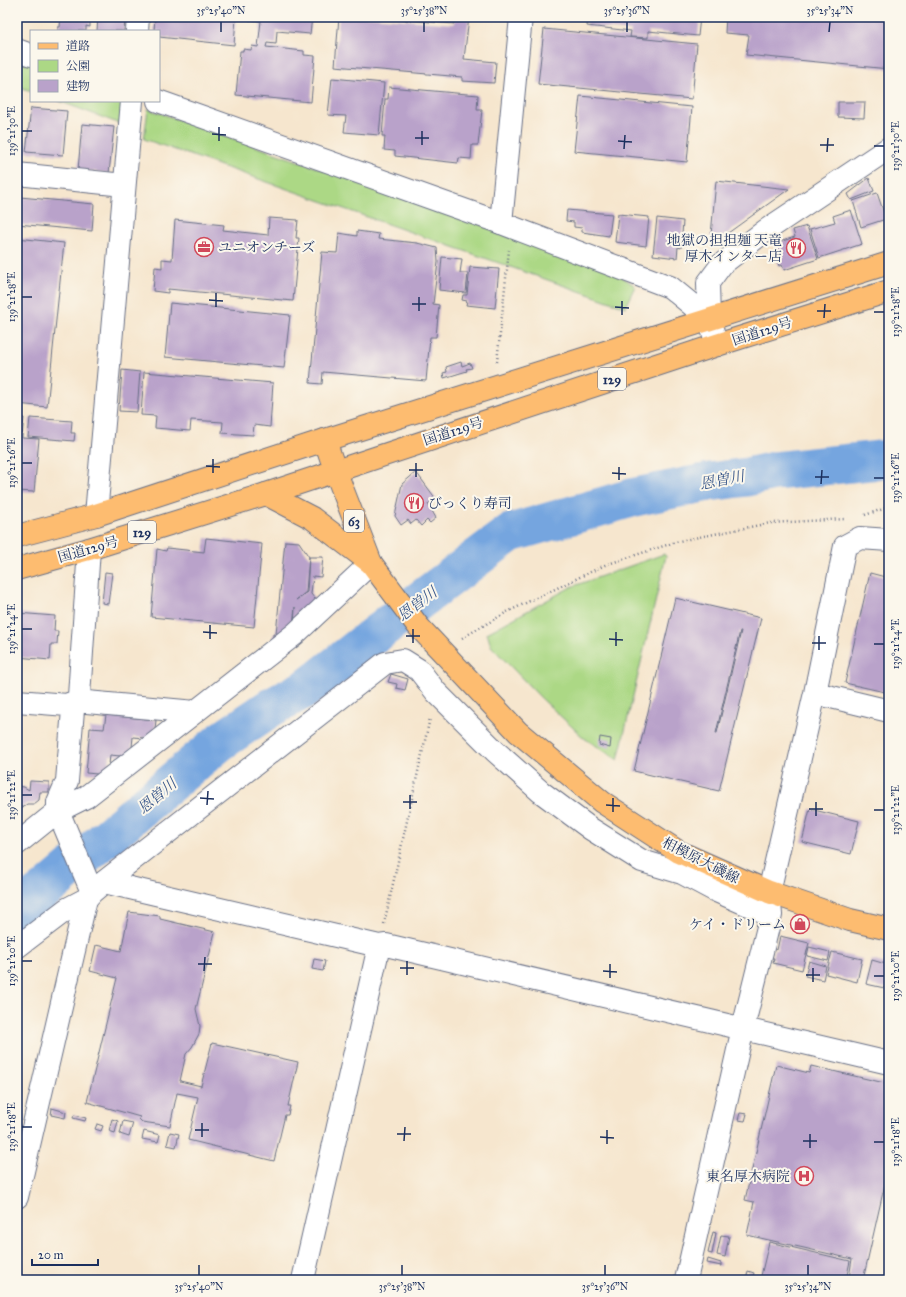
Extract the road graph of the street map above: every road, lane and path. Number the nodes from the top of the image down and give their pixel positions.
1 (138, 17) edge
2 (521, 17) edge
3 (137, 30) edge
4 (17, 50) edge
5 (30, 55) edge
6 (132, 102) edge
7 (160, 102) edge
8 (889, 148) edge
9 (17, 174) edge
10 (124, 185) junction
11 (501, 223) junction
12 (509, 248) dead end
13 (889, 263) edge
14 (889, 291) edge
15 (709, 319) junction
16 (717, 345) junction
17 (495, 386) junction
18 (325, 440) junction
19 (335, 470) junction
20 (266, 494) junction
21 (889, 507) edge
22 (96, 515) junction
23 (864, 516) dead end
24 (849, 519) dead end
25 (17, 536) edge
26 (889, 540) edge
27 (89, 549) junction
28 (373, 567) junction
29 (17, 568) edge
30 (462, 638) dead end
31 (436, 692) junction
32 (815, 693) junction
33 (17, 701) edge
34 (76, 701) junction
35 (889, 711) edge
36 (195, 712) junction
37 (59, 815) junction
38 (17, 844) edge
39 (93, 890) junction
40 (769, 892) junction
41 (771, 915) junction
42 (889, 929) edge
43 (379, 946) junction
44 (17, 947) edge
45 (743, 1028) junction
46 (889, 1063) edge
47 (17, 1197) edge
48 (303, 1280) edge
49 (686, 1280) edge

1 - 3 street
2 - 11 street
4 - 5 street
6 - 10 street
7 - 11 street
8 - 15 street
9 - 10 street
10 - 22 street
11 - 15 street
12 - 17 path
13 - 15 main road, 国道129号 / 129
14 - 16 main road, 国道129号 / 129
15 - 16 street
15 - 17 main road, 国道129号 / 129
16 - 19 main road, 国道129号 / 129
17 - 18 main road, 国道129号 / 129
18 - 19 main road, 63
18 - 22 main road, 国道129号 / 129
19 - 20 main road, 国道129号 / 129
19 - 28 main road, 63
20 - 27 main road, 国道129号 / 129
20 - 28 main road
21 - 23 path
22 - 25 main road, 国道129号 / 129
24 - 30 path
26 - 32 street
27 - 29 main road, 国道129号 / 129
27 - 34 street
28 - 36 street
28 - 40 main road, 相模原大磯線 / 63
31 - 39 street
31 - 41 street
31 - 43 path
32 - 35 street
32 - 40 street
33 - 34 street
34 - 36 street
34 - 37 street
36 - 37 street
37 - 38 street
37 - 39 street
39 - 43 street
39 - 44 street
39 - 47 street
40 - 41 street
40 - 42 main road, 相模原大磯線 / 63
41 - 45 street
43 - 45 street
43 - 48 street
45 - 46 street
45 - 49 street

